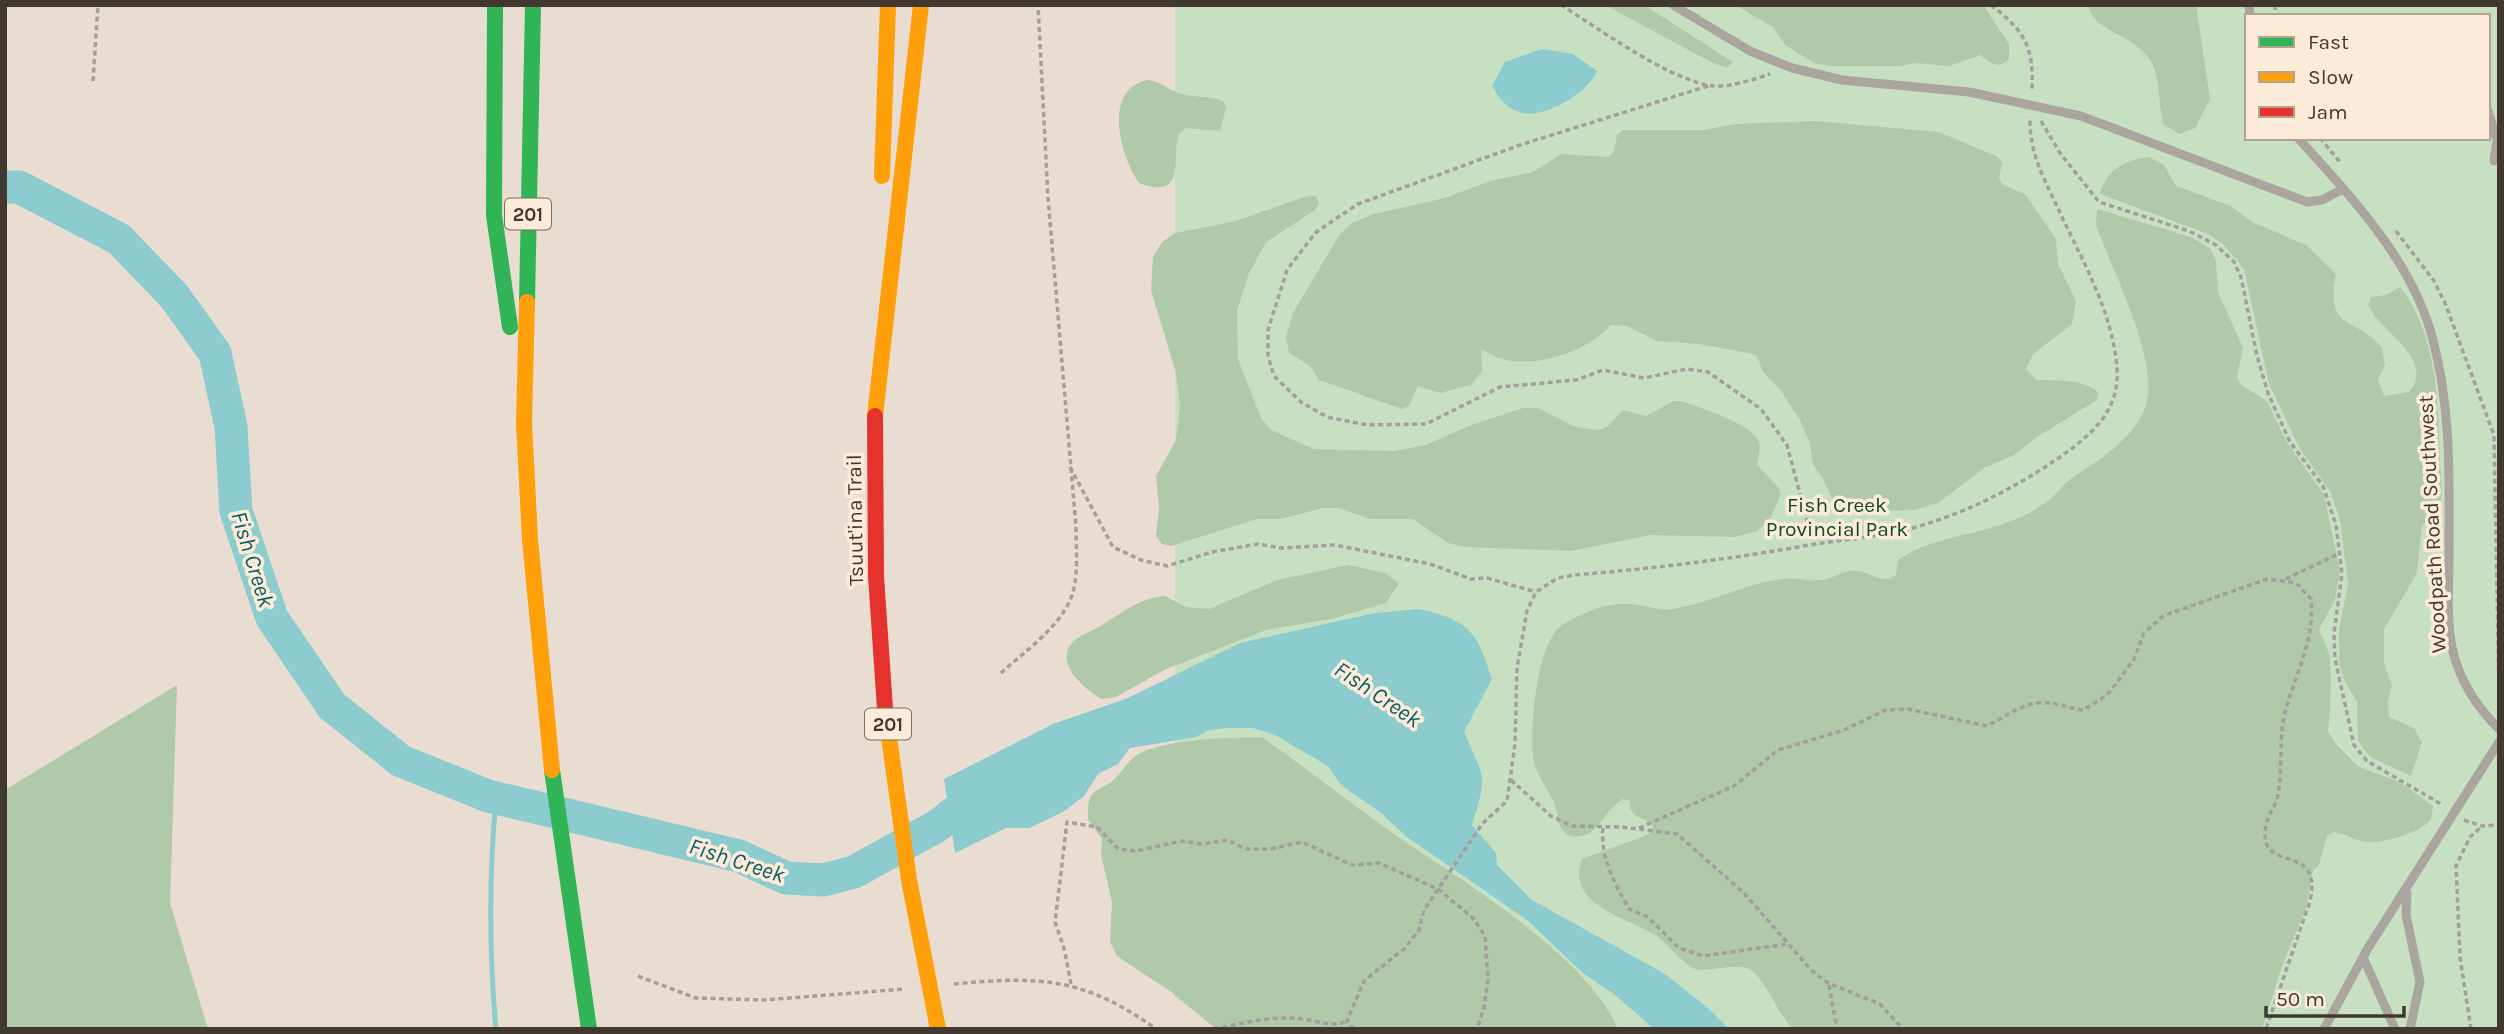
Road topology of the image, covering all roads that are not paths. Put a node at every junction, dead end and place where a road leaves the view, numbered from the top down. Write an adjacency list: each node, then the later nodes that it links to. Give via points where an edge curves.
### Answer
1 (495, 5): 11 (highway, via 494,215)
2 (533, 5): 11 (highway, 201)
3 (888, 5): 10 (highway, Tsuut'ina Trail / 201)
4 (920, 5): 10 (highway)
5 (1673, 5): 9 (lane, via 1750,51 1792,68 1842,80 1959,91 2032,104 2119,129 2306,202)
6 (2490, 117): 8 (lane, via 2497,140)
7 (2300, 140): 9 (lane, Woodpath Road Southwest)
8 (2494, 161)
9 (2343, 189): 12 (lane, Woodpath Road Southwest, via 2403,270 2433,337 2448,415 2449,595 2455,660 2475,699)
10 (875, 416): 17 (highway, Tsuut'ina Trail / 201, bridge, via 874,531 888,729 909,879)
11 (524, 423): 16 (highway, 201, via 537,647)
12 (2499, 729)
13 (2499, 742): 14 (lane)
14 (2408, 888): 15 (lane); 20 (lane, via 2406,915 2420,982)
15 (2364, 957): 18 (lane); 19 (lane)
16 (589, 1029)
17 (938, 1029)
18 (2324, 1029)
19 (2395, 1029)
20 (2410, 1029)

